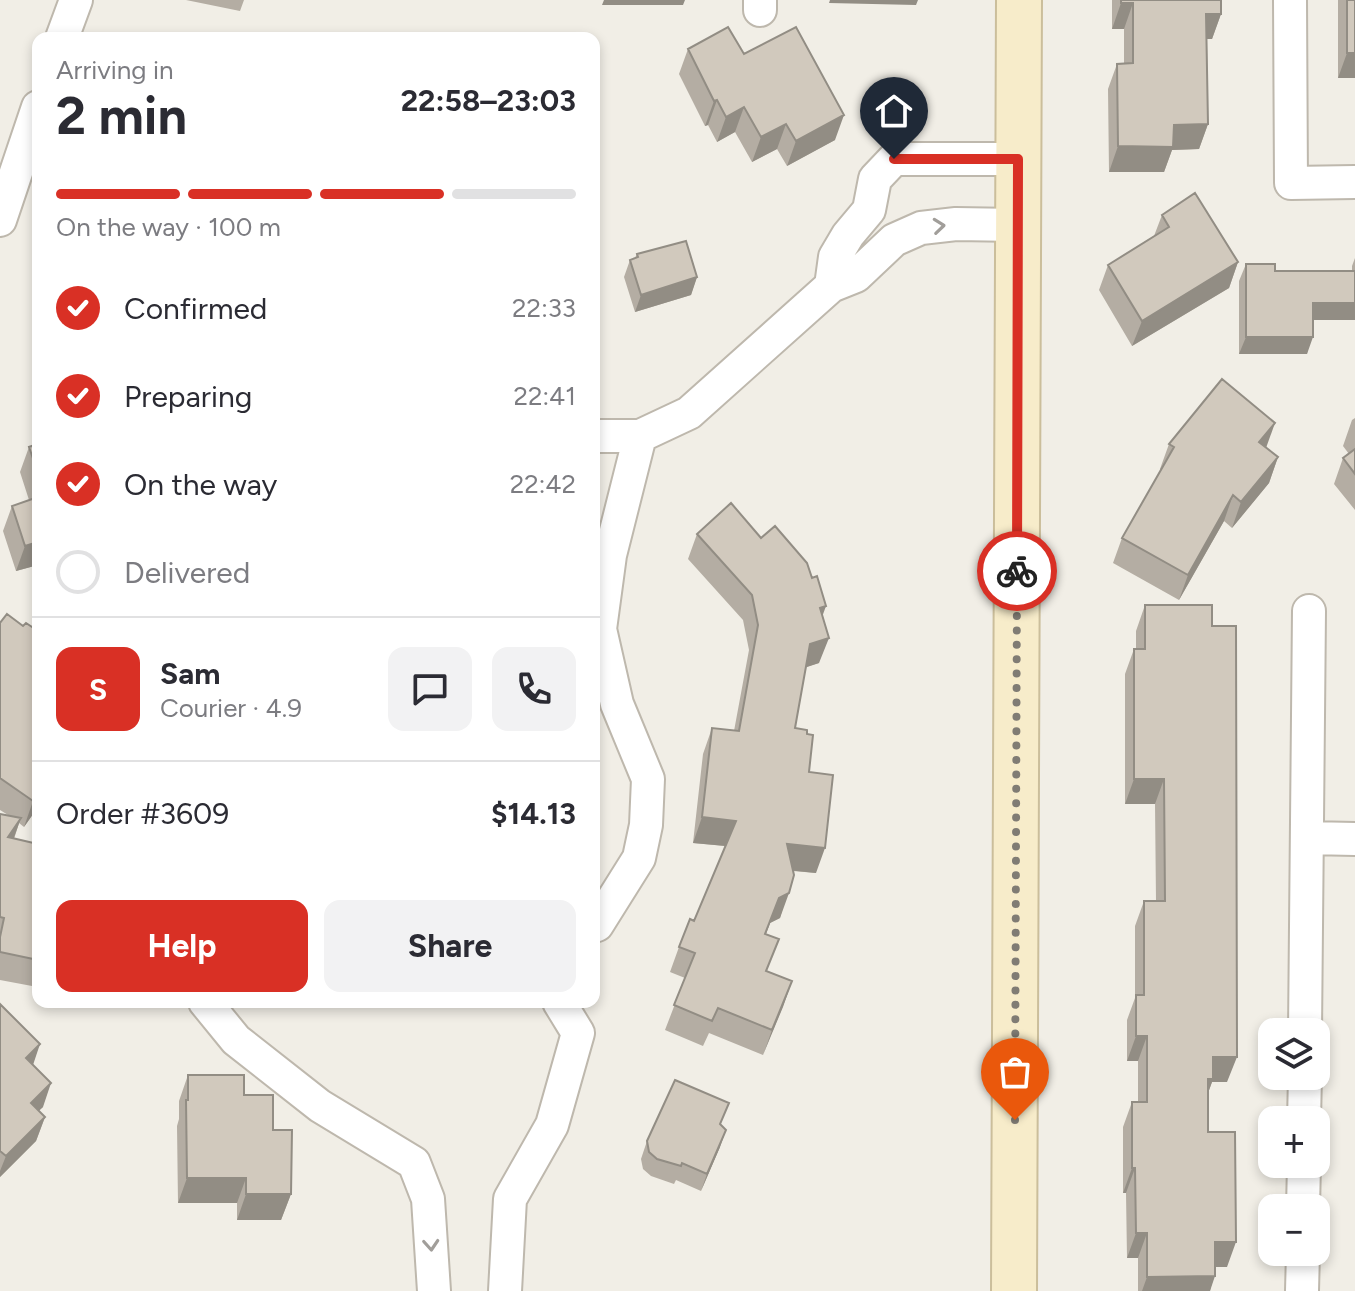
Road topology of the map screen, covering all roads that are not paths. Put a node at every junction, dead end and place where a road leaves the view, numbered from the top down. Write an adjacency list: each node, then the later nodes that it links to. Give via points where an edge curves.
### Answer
1 (76, 0): 4 (street)
2 (1019, 0): 6 (main road)
3 (1290, 0): 7 (street, via 1291,183)
4 (64, 32)
5 (32, 125): 8 (street)
6 (1018, 159): 9 (main road); 10 (street, via 894,159 875,179 869,210 835,257)
7 (1355, 182)
8 (0, 220)
9 (1018, 225): 10 (street, one-way to 9, via 856,276 894,240 921,228); 25 (main road)
10 (831, 286): 12 (street, via 689,413)
11 (600, 436): 12 (street)
12 (640, 436): 15 (street, via 610,555)
13 (1309, 611): 16 (street)
14 (600, 629): 18 (street, via 617,704 648,779 639,858)
15 (600, 629)
16 (1308, 838): 17 (street); 21 (street)
17 (1355, 839)
18 (600, 920)
19 (210, 1008): 23 (street, one-way to 23, via 236,1040 320,1106 414,1163 428,1199)
20 (563, 1008): 24 (street, via 578,1033 552,1125 510,1199)
21 (1305, 1018)
22 (1303, 1266): 26 (street)
23 (434, 1291)
24 (505, 1291)
25 (1014, 1291)
26 (1302, 1291)

